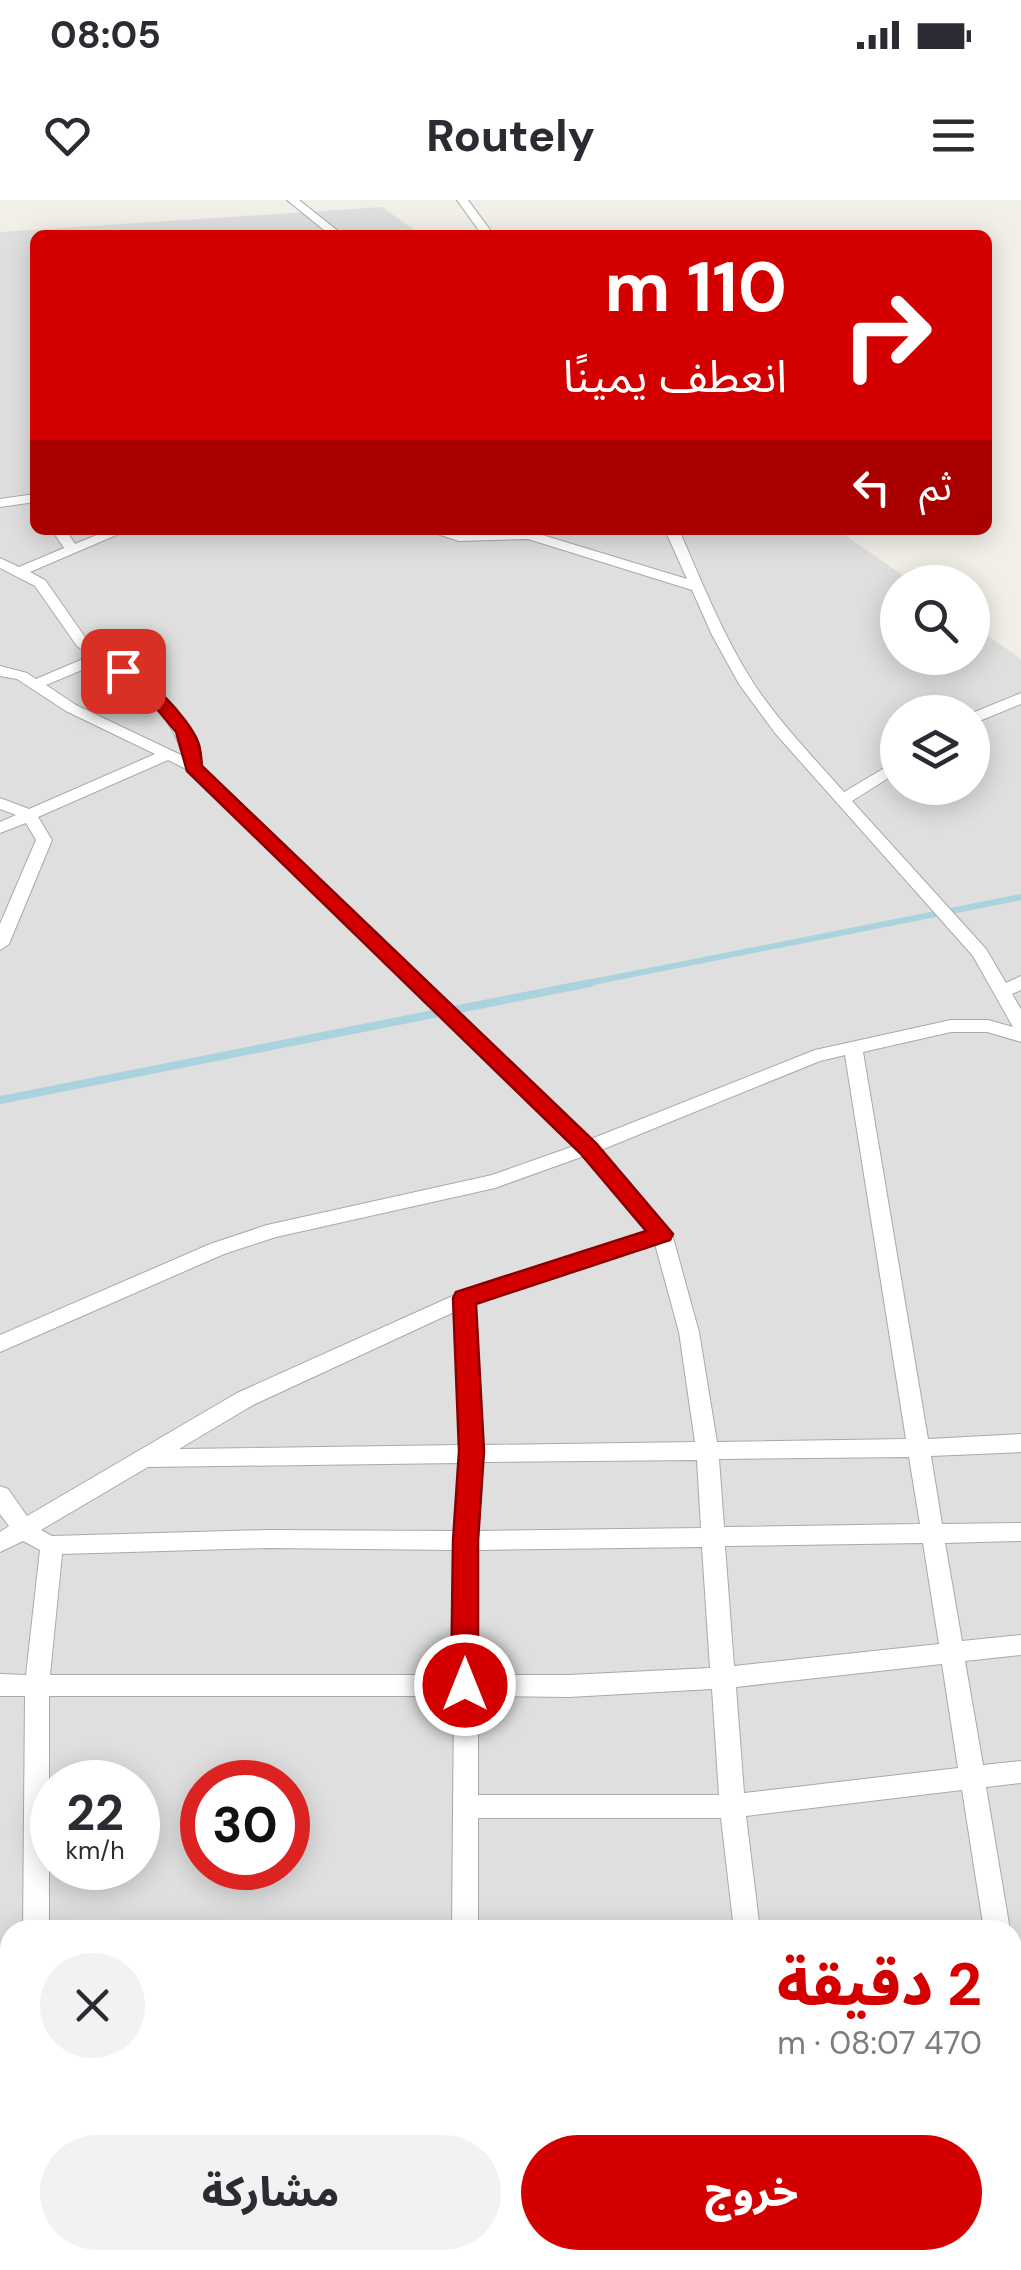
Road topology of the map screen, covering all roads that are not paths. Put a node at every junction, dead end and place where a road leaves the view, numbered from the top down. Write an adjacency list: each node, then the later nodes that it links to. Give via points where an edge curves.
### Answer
1 (292, 200): 3 (street)
2 (462, 200): 4 (street)
3 (331, 230)
4 (484, 230)
5 (30, 499): 6 (street)
6 (0, 503)
7 (62, 535): 11 (street)
8 (109, 535): 11 (street)
9 (526, 535): 14 (street)
10 (674, 535): 14 (street)
11 (72, 550): 13 (street)
12 (0, 562): 13 (street)
13 (21, 571): 15 (street, via 51,595 68,627)
14 (698, 588): 23 (street, via 747,684)
15 (100, 656): 17 (street); 21 (street, via 175,720 190,744)
16 (2, 670): 17 (street)
17 (36, 684): 20 (street)
18 (1021, 698): 19 (street)
19 (990, 711)
20 (167, 755): 21 (street); 25 (street)
21 (194, 768): 33 (street)
22 (880, 776): 23 (street)
23 (842, 800): 29 (street, via 980,953)
24 (0, 804): 25 (street)
25 (30, 815): 26 (street); 27 (street, via 44,840)
26 (0, 828)
27 (0, 944)
28 (1021, 982): 29 (street)
29 (1003, 992): 30 (street)
30 (1021, 1025)
31 (1021, 1036): 32 (street, via 988,1026 952,1026)
32 (852, 1046): 33 (street); 38 (street)
33 (588, 1148): 34 (street); 36 (street, via 452,1192 260,1235)
34 (662, 1234): 35 (street); 39 (street, via 689,1332)
35 (464, 1298): 40 (street); 41 (street, via 245,1398)
36 (0, 1344)
37 (1021, 1443): 38 (street)
38 (918, 1448): 39 (street); 44 (street)
39 (706, 1450): 40 (street); 46 (street)
40 (471, 1451): 41 (street); 47 (street)
41 (140, 1458): 43 (street)
42 (0, 1495): 43 (street)
43 (24, 1529): 48 (street); 49 (street)
44 (932, 1532): 45 (street); 46 (street); 51 (street)
45 (1021, 1532)
46 (710, 1538): 47 (street); 52 (street)
47 (466, 1541): 49 (street); 55 (street)
48 (0, 1543)
49 (52, 1545): 53 (street)
50 (1021, 1646): 51 (street)
51 (952, 1653): 52 (street); 57 (street)
52 (722, 1678): 55 (street); 59 (street)
53 (37, 1684): 54 (street); 55 (street); 60 (street)
54 (0, 1685)
55 (465, 1685): 58 (street)
56 (1021, 1772): 57 (street)
57 (971, 1780): 59 (street); 63 (street)
58 (465, 1806): 59 (street); 61 (street)
59 (732, 1806): 62 (street)
60 (36, 1920)
61 (466, 1920)
62 (745, 1920)
63 (994, 1920)

